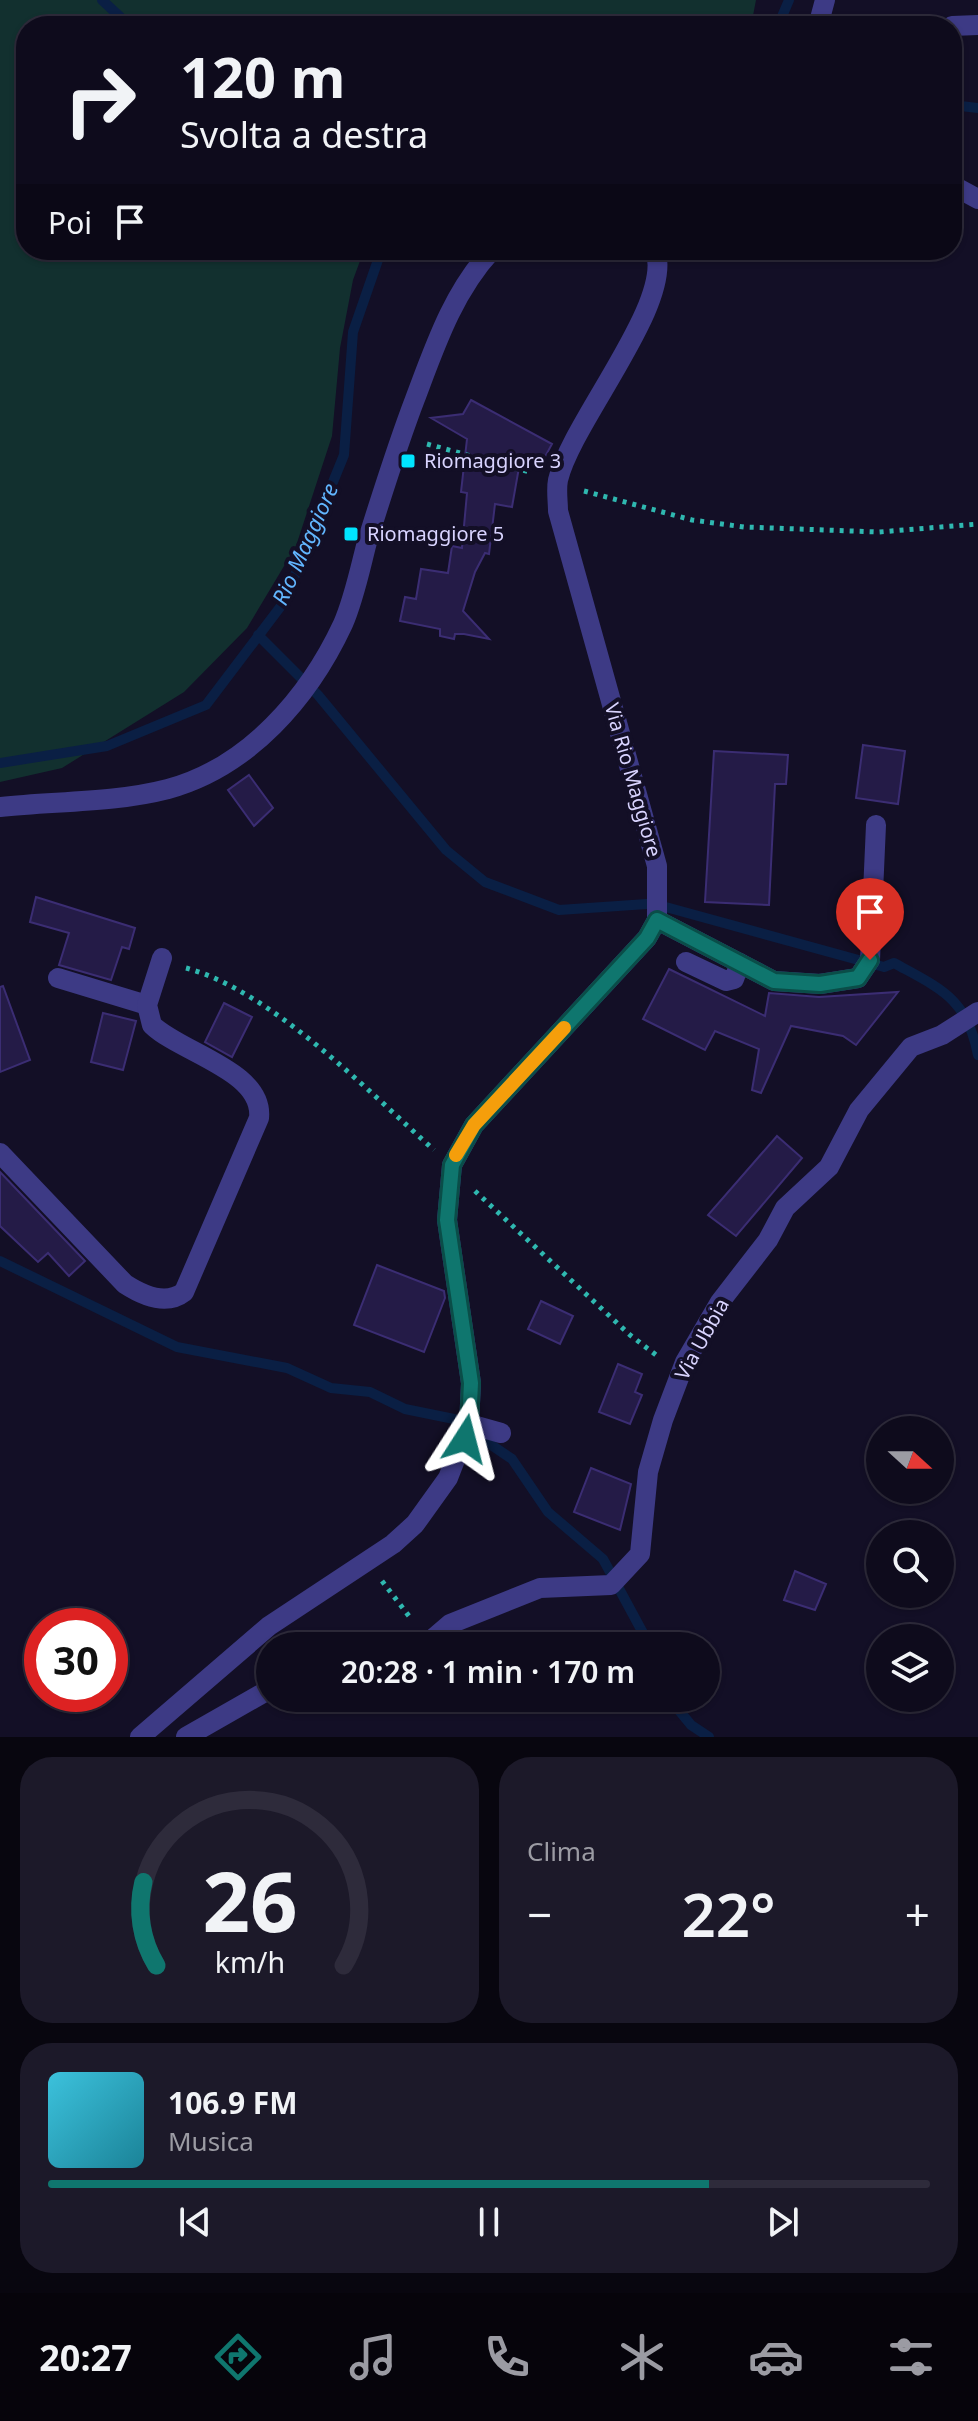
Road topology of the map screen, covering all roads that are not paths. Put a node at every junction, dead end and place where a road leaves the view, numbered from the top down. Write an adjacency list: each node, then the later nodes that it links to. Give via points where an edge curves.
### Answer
1 (483, 260): 3 (street, via 444,323 401,437 344,623 300,697 270,732 171,788)
2 (655, 260): 5 (street, Via Rio Maggiore, via 646,314 580,427 557,483 558,511 657,866)
3 (0, 807)
4 (876, 825): 8 (street, via 870,960 858,978 820,984 774,981)
5 (657, 920): 8 (street); 13 (street, via 647,938 474,1125 452,1165 447,1220 471,1383)
6 (161, 962): 10 (street)
7 (686, 962): 8 (street, via 726,981 734,979)
8 (740, 963)
9 (58, 978): 10 (street)
10 (147, 1005): 12 (street, via 157,1030 232,1074 255,1094 260,1108 184,1292 165,1299 125,1284)
11 (978, 1012): 15 (street, Via Ubbia, via 911,1047 859,1110 829,1167 785,1208 768,1240 720,1302 682,1371 648,1472 640,1554 611,1585 540,1588)
12 (0, 1153)
13 (469, 1424): 14 (street); 17 (street, via 458,1459 415,1524 269,1626)
14 (501, 1433)
15 (438, 1632)
16 (256, 1697): 18 (street)
17 (140, 1737)
18 (186, 1737)

